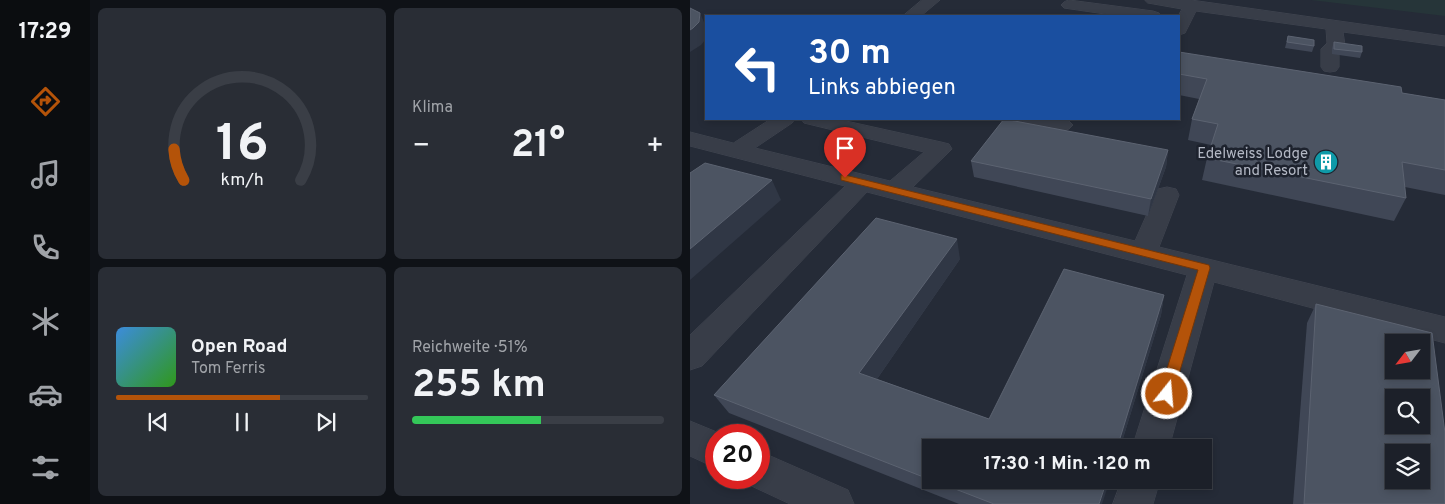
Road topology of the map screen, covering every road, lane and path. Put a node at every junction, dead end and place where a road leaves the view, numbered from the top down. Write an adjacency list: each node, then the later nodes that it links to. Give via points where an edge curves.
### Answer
1 (932, 0): 5 (lane)
2 (1153, 0): 3 (lane)
3 (1191, 5): 7 (lane); 9 (lane)
4 (1067, 7): 6 (lane)
5 (912, 15)
6 (1143, 15)
7 (1180, 23)
8 (1334, 25): 9 (lane); 9 (lane, via 1336,45 1330,49 1323,66); 10 (lane)
9 (1313, 35)
10 (1445, 41)
11 (757, 120): 17 (lane)
12 (783, 120): 17 (lane)
13 (815, 120): 19 (lane, via 941,149)
14 (1030, 120): 15 (lane)
15 (1062, 125)
16 (690, 139): 17 (lane)
17 (727, 148): 18 (lane)
18 (863, 182): 19 (lane); 24 (lane)
19 (895, 190): 21 (lane)
20 (1167, 195): 21 (lane)
21 (1144, 252): 22 (lane)
22 (1204, 268): 23 (lane); 26 (lane)
23 (1445, 330)
24 (690, 356)
25 (690, 438): 27 (lane)
26 (1153, 439)
27 (705, 445)
28 (770, 475): 30 (lane)
29 (1138, 489): 31 (lane)
30 (834, 504)
31 (1133, 504)

